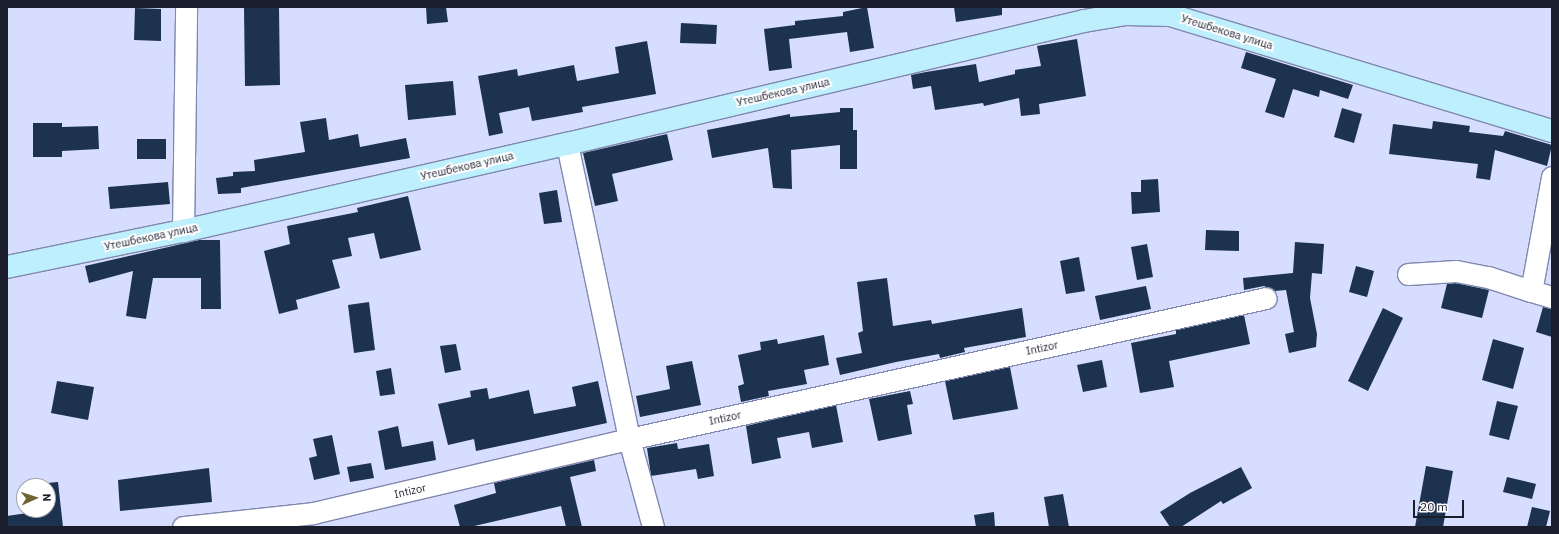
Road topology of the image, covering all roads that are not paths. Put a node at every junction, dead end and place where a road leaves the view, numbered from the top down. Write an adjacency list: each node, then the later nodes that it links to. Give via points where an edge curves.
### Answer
1 (186, 7): 6 (street)
2 (1170, 11): 3 (main road, Утешбекова улица); 4 (main road, Утешбекова улица, via 1084,20)
3 (1552, 131)
4 (567, 144): 6 (main road, Утешбекова улица); 12 (street)
5 (1552, 177): 9 (street)
6 (183, 231): 7 (main road, Утешбекова улица)
7 (7, 267)
8 (1408, 274): 9 (street, via 1456,271 1488,277)
9 (1531, 291): 10 (street)
10 (1552, 297)
11 (1266, 298): 12 (street, Intizor)
12 (630, 439): 13 (street, Intizor); 15 (street)
13 (313, 520): 14 (street, Intizor)
14 (183, 527)
15 (653, 527)

